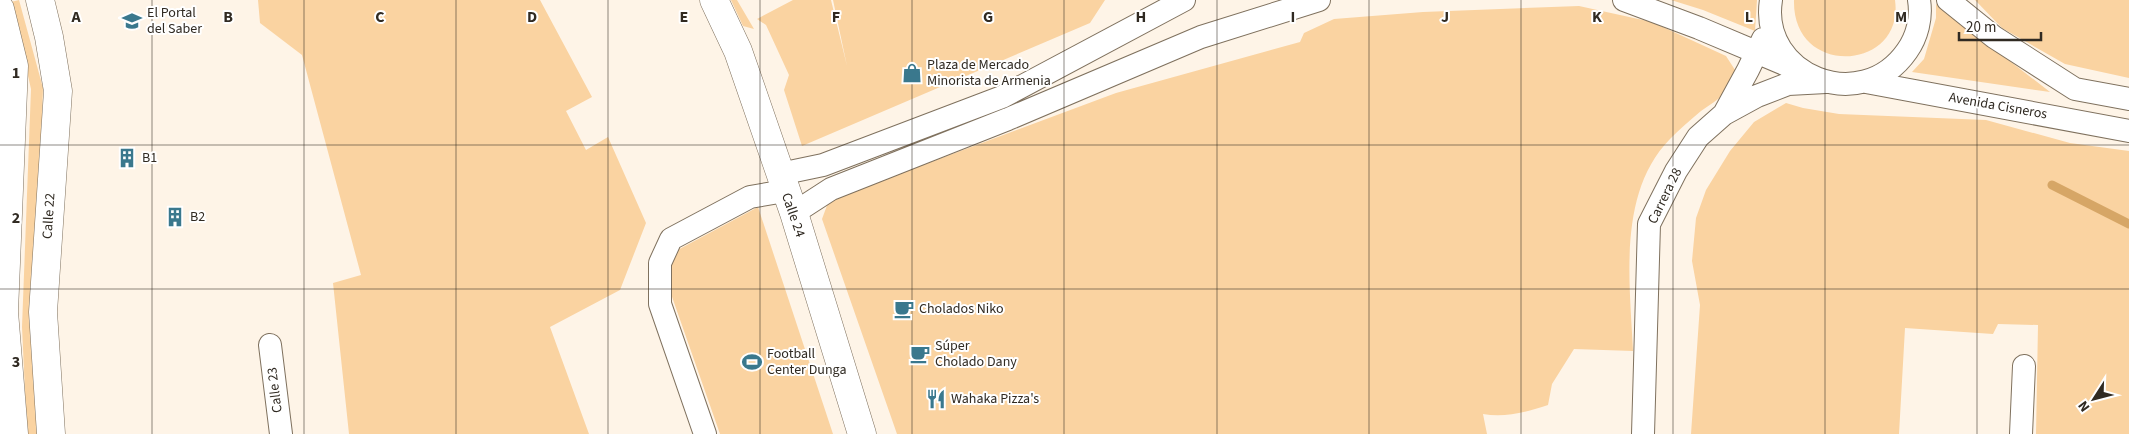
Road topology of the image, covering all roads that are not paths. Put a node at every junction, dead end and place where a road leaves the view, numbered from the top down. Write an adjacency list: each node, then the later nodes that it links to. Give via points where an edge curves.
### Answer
1 (40, 0): 22 (main road, Calle 22, via 58,91 43,312)
2 (714, 0): 17 (main road, Calle 24, via 738,51)
3 (1184, 0): 17 (street, via 1002,97 823,165)
4 (1319, 0): 17 (street, via 1200,37 832,189)
5 (1624, 0): 10 (street, via 1735,43)
6 (1919, 0): 13 (street, via 1919,26 1911,44 1900,61 1884,74)
7 (1948, 0): 14 (street, via 1994,37 2074,89)
8 (0, 9): 18 (main road, via 14,66)
9 (1771, 10): 10 (street); 11 (street, via 1782,49)
10 (1753, 61): 11 (street); 15 (street)
11 (1804, 72): 12 (street)
12 (1826, 82): 13 (street, Carrera 28); 15 (street, Carrera 28, via 1788,84)
13 (1866, 82): 16 (street, Avenida Cisneros)
14 (2129, 99)
15 (1724, 114): 26 (street, Carrera 28, via 1698,137 1649,224)
16 (2129, 131)
17 (786, 193): 24 (street, via 750,197 671,239 660,263 660,304); 25 (main road, Calle 24)
18 (2, 312): 21 (main road)
19 (270, 345): 23 (street, Calle 23)
20 (2024, 366): 27 (street)
21 (14, 434)
22 (51, 434)
23 (280, 434)
24 (705, 434)
25 (862, 434)
26 (1643, 434)
27 (2021, 434)

